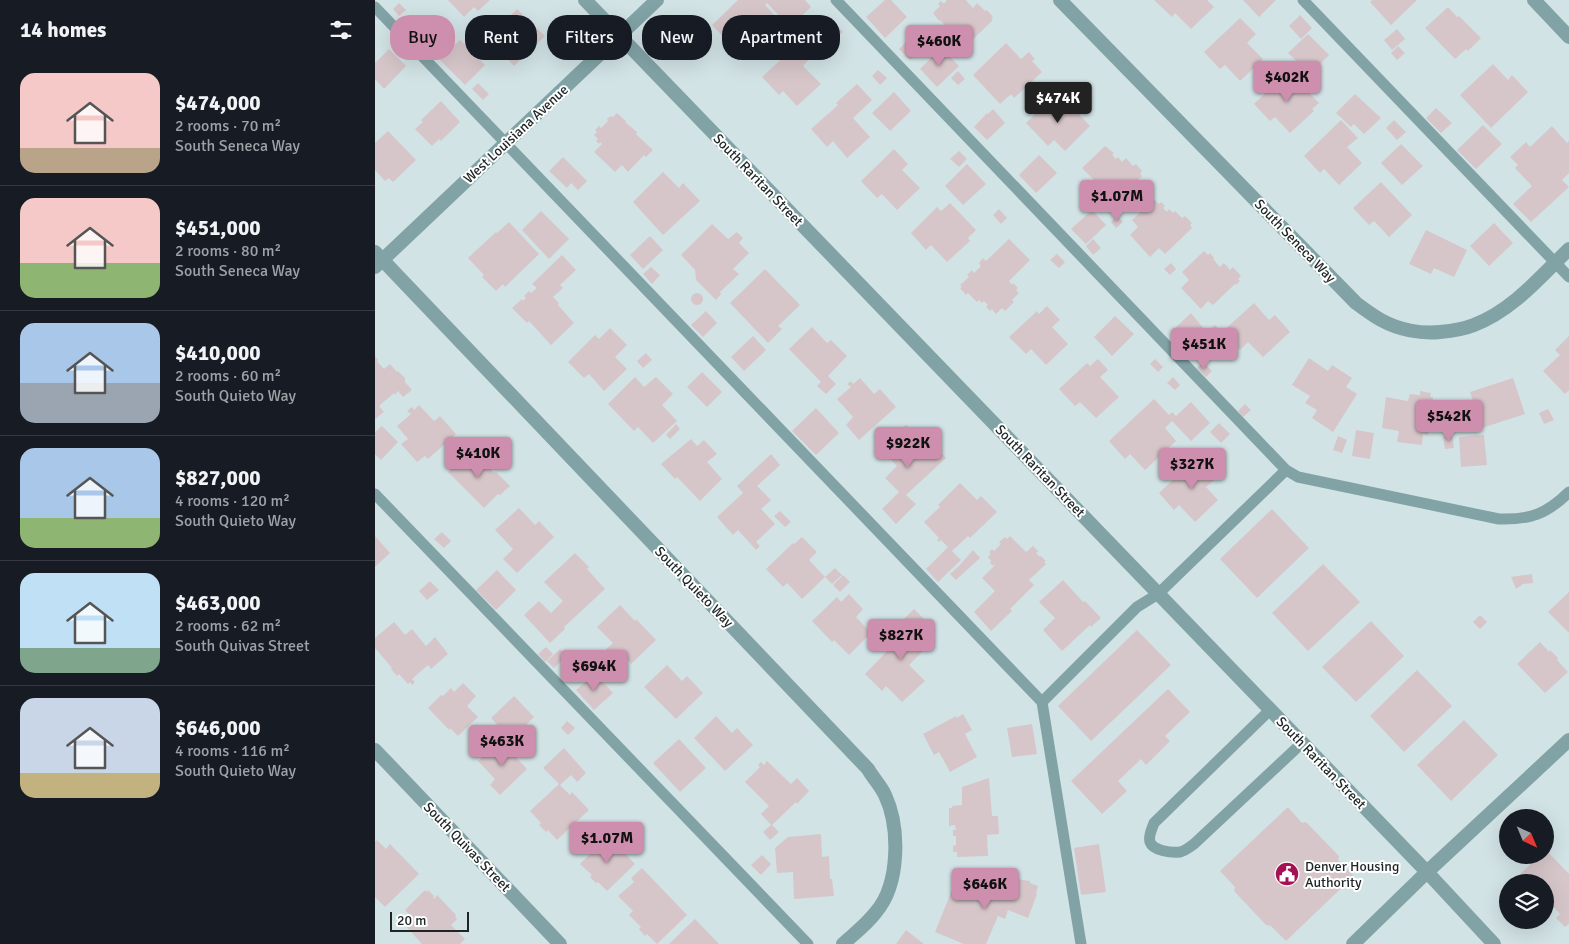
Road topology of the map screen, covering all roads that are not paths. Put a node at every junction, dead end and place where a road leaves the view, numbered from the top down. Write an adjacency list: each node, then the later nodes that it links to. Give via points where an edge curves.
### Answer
1 (585, 0): 8 (street, South Raritan Street)
2 (657, 0): 9 (street, West Louisiana Avenue)
3 (836, 0): 18 (lane)
4 (1060, 0): 16 (street, South Seneca Way, via 1356,303 1382,321 1427,333 1472,326 1516,300)
5 (1303, 0): 16 (lane)
6 (1534, 0): 10 (street)
7 (375, 7): 13 (lane)
8 (599, 15)
9 (632, 24)
10 (1569, 37)
11 (632, 49): 21 (street, South Raritan Street)
12 (594, 60): 13 (street, West Louisiana Avenue)
13 (505, 144): 15 (street, West Louisiana Avenue); 22 (lane)
14 (1569, 249): 16 (street, South Seneca Way)
15 (377, 260): 30 (street, South Quieto Way, via 868,769 885,794 893,818 895,864 889,891 877,912)
16 (1555, 263): 17 (lane)
17 (1569, 277)
18 (1285, 470): 19 (lane, via 1298,477 1499,519 1534,516); 21 (lane)
19 (1569, 492)
20 (375, 494): 29 (lane)
21 (1158, 594): 22 (lane, via 1137,607); 23 (street, South Raritan Street)
22 (1042, 702): 31 (lane)
23 (1270, 710): 25 (street, South Raritan Street); 25 (lane, via 1154,823 1150,834 1151,846 1177,852 1194,844)
24 (1569, 740): 27 (street)
25 (1302, 743): 27 (street, South Raritan Street)
26 (375, 750): 28 (street, South Quivas Street)
27 (1427, 872): 32 (street); 33 (street, South Raritan Street)
28 (559, 944)
29 (808, 944)
30 (843, 944)
31 (1081, 944)
32 (1353, 944)
33 (1494, 944)

